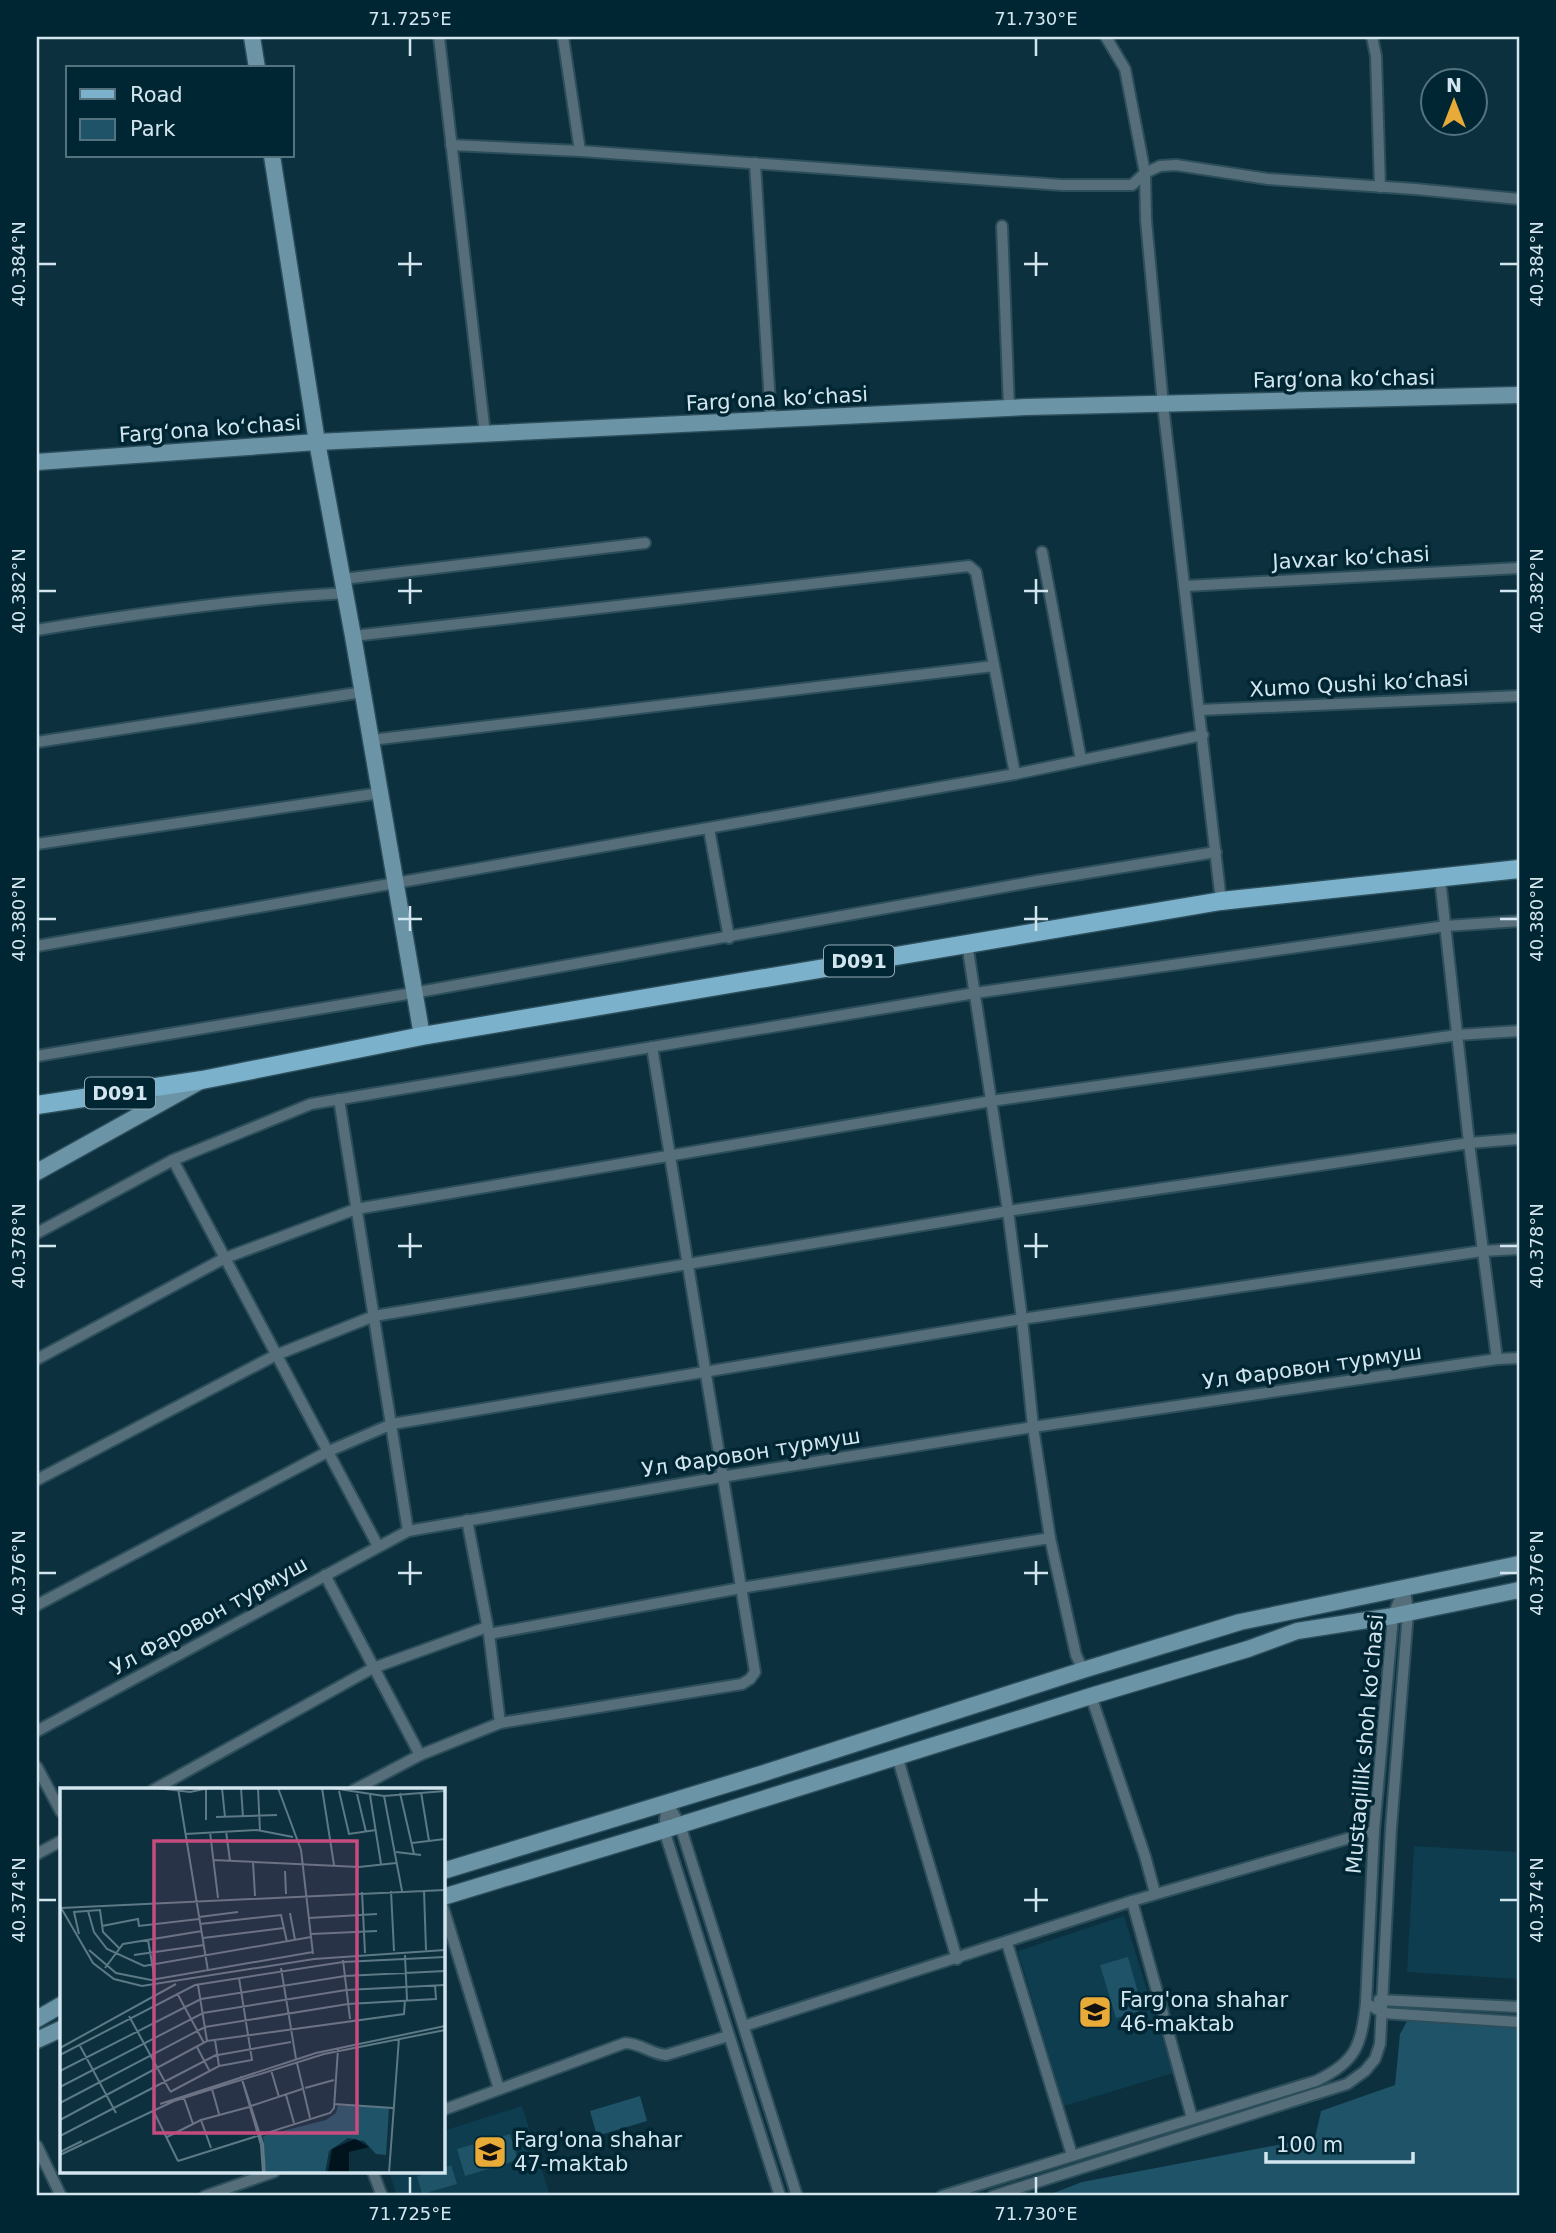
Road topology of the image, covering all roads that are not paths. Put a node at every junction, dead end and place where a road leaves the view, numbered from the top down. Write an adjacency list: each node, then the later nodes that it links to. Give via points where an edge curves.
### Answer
1 (252, 37): 6 (street)
2 (439, 37): 7 (street)
3 (563, 37): 8 (street)
4 (1106, 37): 11 (street, via 1125,69)
5 (1372, 37): 12 (street)
6 (257, 66)
7 (451, 145): 8 (street); 19 (street)
8 (580, 151): 10 (street)
9 (272, 158): 20 (street)
10 (755, 163): 11 (street, via 1062,185 1132,185); 18 (street)
11 (1145, 173): 12 (street, via 1175,165 1268,179); 16 (street)
12 (1380, 187): 13 (street)
13 (1519, 199)
14 (1002, 226): 17 (street)
15 (1519, 395): 16 (street, Fargʻona koʻchasi)
16 (1163, 405): 17 (street, Fargʻona koʻchasi); 26 (street)
17 (1009, 408): 18 (street, Fargʻona koʻchasi)
18 (771, 420): 19 (street, Fargʻona koʻchasi)
19 (485, 435): 20 (street, Fargʻona koʻchasi)
20 (317, 442): 21 (street, Fargʻona koʻchasi); 25 (street)
21 (37, 462)
22 (645, 543): 25 (street)
23 (1042, 552): 36 (street)
24 (1519, 568): 26 (street, Javxar koʻchasi)
25 (344, 586): 27 (street); 28 (street)
26 (1186, 586): 32 (street)
27 (37, 630)
28 (353, 636): 29 (street, via 969,566 976,572); 30 (street)
29 (994, 666): 34 (street); 37 (street)
30 (363, 692): 34 (street); 35 (street)
31 (1519, 696): 32 (street, Xumo Qushi koʻchasi)
32 (1200, 710): 33 (street)
33 (1203, 735): 36 (street); 41 (street)
34 (371, 740): 38 (street)
35 (37, 742)
36 (1081, 760): 37 (street)
37 (1015, 774): 39 (street)
38 (380, 793): 40 (street); 44 (street)
39 (709, 829): 44 (street); 48 (street)
40 (37, 844)
41 (1216, 852): 45 (street); 48 (street)
42 (1519, 869): 43 (main road, D091)
43 (1440, 878): 45 (main road, D091); 47 (street)
44 (394, 884): 50 (street); 51 (street)
45 (1222, 901): 49 (main road, D091)
46 (1519, 921): 47 (street)
47 (1446, 926): 52 (street); 54 (street)
48 (729, 938): 51 (street)
49 (967, 943): 52 (street); 55 (main road, D091)
50 (37, 946)
51 (413, 993): 55 (street); 57 (street)
52 (975, 993): 56 (street); 60 (street)
53 (1519, 1031): 54 (street)
54 (1457, 1035): 60 (street); 63 (street)
55 (422, 1036): 58 (main road, D091)
56 (652, 1047): 59 (street); 64 (street)
57 (37, 1056)
58 (202, 1080): 61 (main road, D091); 66 (street)
59 (339, 1100): 65 (street, via 311,1104); 67 (street)
60 (991, 1101): 64 (street); 68 (street)
61 (37, 1105)
62 (1519, 1139): 63 (street)
63 (1469, 1143): 68 (street); 71 (street)
64 (670, 1156): 67 (street); 73 (street)
65 (173, 1160): 69 (street); 72 (street)
66 (37, 1172)
67 (356, 1209): 72 (street); 74 (street)
68 (1007, 1211): 73 (street); 75 (street)
69 (37, 1233)
70 (1519, 1248): 71 (street)
71 (1482, 1251): 75 (street); 79 (street)
72 (225, 1258): 76 (street); 78 (street)
73 (687, 1264): 74 (street); 80 (street)
74 (374, 1316): 76 (street); 81 (street)
75 (1022, 1318): 80 (street); 82 (street)
76 (276, 1354): 83 (street); 85 (street)
77 (1519, 1358): 79 (street, Ул Фаровон турмуш)
78 (37, 1359)
79 (1497, 1359): 82 (street, Ул Фаровон турмуш)
80 (705, 1371): 81 (street); 84 (street)
81 (392, 1424): 83 (street); 87 (street)
82 (1033, 1427): 84 (street, Ул Фаровон турмуш); 88 (street)
83 (329, 1451): 89 (street); 96 (street)
84 (721, 1477): 86 (street, Ул Фаровон турмуш); 93 (street)
85 (37, 1480)
86 (467, 1520): 87 (street, Ул Фаровон турмуш); 99 (street)
87 (408, 1531): 89 (street, Ул Фаровон турмуш)
88 (1050, 1538): 93 (street); 101 (street)
89 (378, 1546): 91 (street, Ул Фаровон турмуш)
90 (1519, 1564): 92 (street)
91 (325, 1575): 100 (street); 104 (street, Ул Фаровон турмуш)
92 (1404, 1587): 95 (street); 97 (street, Mustaqillik shoh ko'chasi)
93 (741, 1588): 99 (street); 103 (street, via 755,1672 742,1684)
94 (1519, 1590): 97 (street)
95 (1357, 1597): 98 (street, via 1362,1609); 101 (street, via 1240,1622)
96 (37, 1605)
97 (1401, 1614): 98 (street); 115 (street, Mustaqillik shoh ko'chasi); 128 (street, Mustaqillik shoh ko'chasi)
98 (1351, 1622): 102 (street, via 1297,1631)
99 (488, 1630): 100 (street); 103 (street)
100 (373, 1668): 105 (street); 108 (street)
101 (1083, 1670): 110 (street)
102 (1091, 1696): 106 (street); 122 (street)
103 (500, 1723): 105 (street)
104 (37, 1731)
105 (419, 1755): 109 (street)
106 (897, 1756): 113 (street); 127 (street)
107 (37, 1767): 111 (street)
108 (157, 1788)
109 (358, 1788)
110 (667, 1802): 112 (street); 114 (street)
111 (60, 1810)
112 (638, 1811): 116 (street, via 648,1826); 121 (street)
113 (699, 1819): 114 (street); 118 (street)
114 (672, 1828): 116 (street); 118 (street); 119 (street)
115 (1374, 1831): 122 (street); 129 (street, Mustaqillik shoh ko'chasi)
116 (646, 1835): 119 (street); 123 (street)
117 (60, 1842): 120 (street)
118 (686, 1844): 135 (street)
119 (671, 1849): 137 (street)
120 (37, 1854)
121 (444, 1871)
122 (1155, 1893): 124 (street)
123 (444, 1897)
124 (1132, 1901): 126 (street); 141 (street)
125 (444, 1910): 139 (street)
126 (1007, 1943): 127 (street); 143 (street)
127 (957, 1959): 135 (street)
128 (1384, 1999): 129 (street); 131 (street); 132 (street, Mustaqillik shoh ko'chasi)
129 (1366, 2003): 132 (street); 141 (street, Mustaqillik shoh ko'chasi, via 1356,2047 1339,2070)
130 (60, 2007): 133 (street)
131 (1519, 2007)
132 (1383, 2013): 134 (street); 152 (street, Mustaqillik shoh ko'chasi, via 1375,2059 1347,2084)
133 (37, 2019)
134 (1519, 2022)
135 (744, 2026): 150 (street)
136 (60, 2029): 138 (street)
137 (727, 2036): 139 (street, via 666,2055 625,2043); 149 (street)
138 (37, 2040)
139 (499, 2089): 140 (street)
140 (444, 2110)
141 (1192, 2118): 143 (street, Mustaqillik shoh ko'chasi)
142 (37, 2146): 146 (street)
143 (1072, 2155): 151 (street, Mustaqillik shoh ko'chasi)
144 (268, 2174): 147 (street)
145 (374, 2174): 148 (street)
146 (61, 2196)
147 (205, 2196)
148 (382, 2196)
149 (780, 2196)
150 (797, 2196)
151 (942, 2196)
152 (993, 2196)

